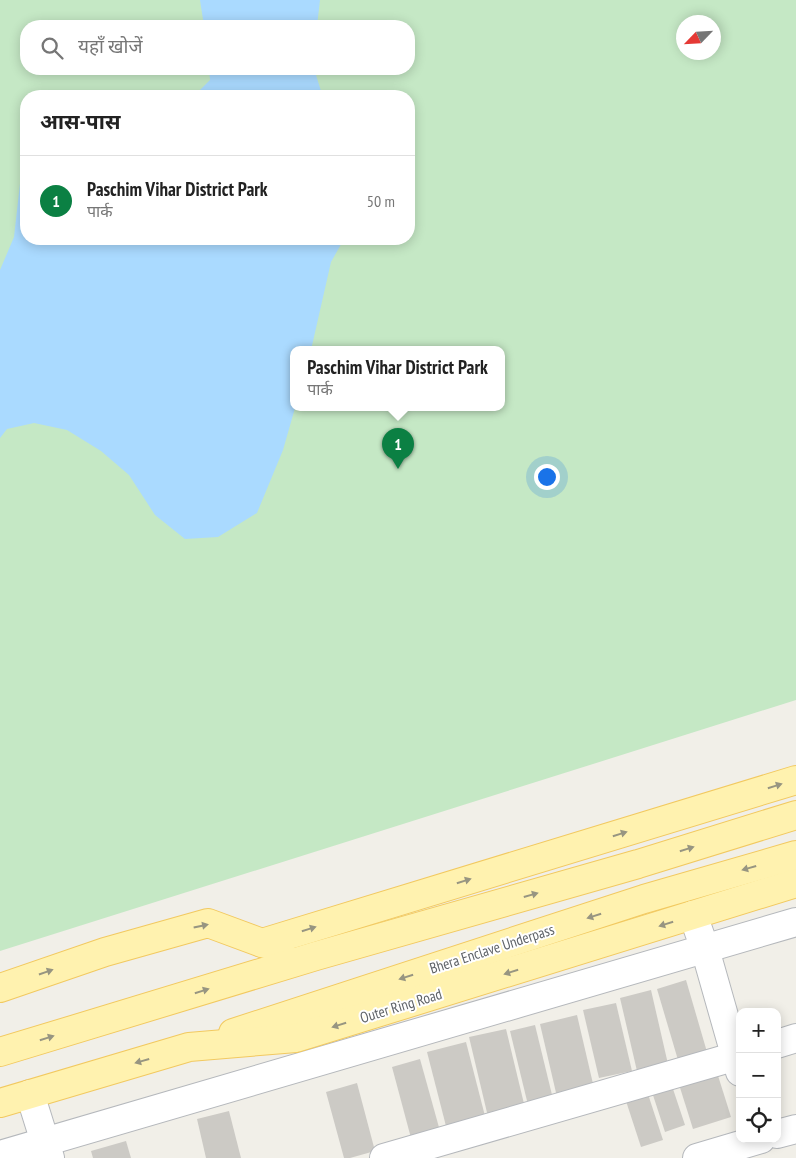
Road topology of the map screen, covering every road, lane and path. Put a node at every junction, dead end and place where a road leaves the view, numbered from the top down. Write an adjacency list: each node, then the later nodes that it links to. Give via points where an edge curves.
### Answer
1 (796, 780): 7 (main road, one-way to 1)
2 (796, 815): 9 (main road, one-way to 2)
3 (796, 854): 13 (main road, Bhera Enclave Underpass, one-way to 13, via 644,899)
4 (796, 883): 5 (main road, Outer Ring Road)
5 (693, 915): 8 (street); 13 (main road, Outer Ring Road, one-way to 13, via 296,1038)
6 (796, 922): 8 (street)
7 (262, 943): 9 (main road); 10 (main road, one-way to 7, via 105,952 208,924)
8 (705, 949): 15 (street); 23 (street)
9 (316, 956): 14 (main road, one-way to 9)
10 (0, 988)
11 (796, 1038): 12 (street)
12 (781, 1043)
13 (189, 1047): 17 (main road, Outer Ring Road, one-way to 17)
14 (0, 1052)
15 (736, 1054)
16 (736, 1062): 25 (street)
17 (30, 1094): 18 (main road, Outer Ring Road); 23 (street)
18 (0, 1103)
19 (796, 1129): 20 (street)
20 (781, 1133)
21 (747, 1143): 26 (street)
22 (761, 1143): 27 (street)
23 (47, 1150): 24 (street)
24 (0, 1154)
25 (384, 1158)
26 (697, 1158)
27 (766, 1158)

